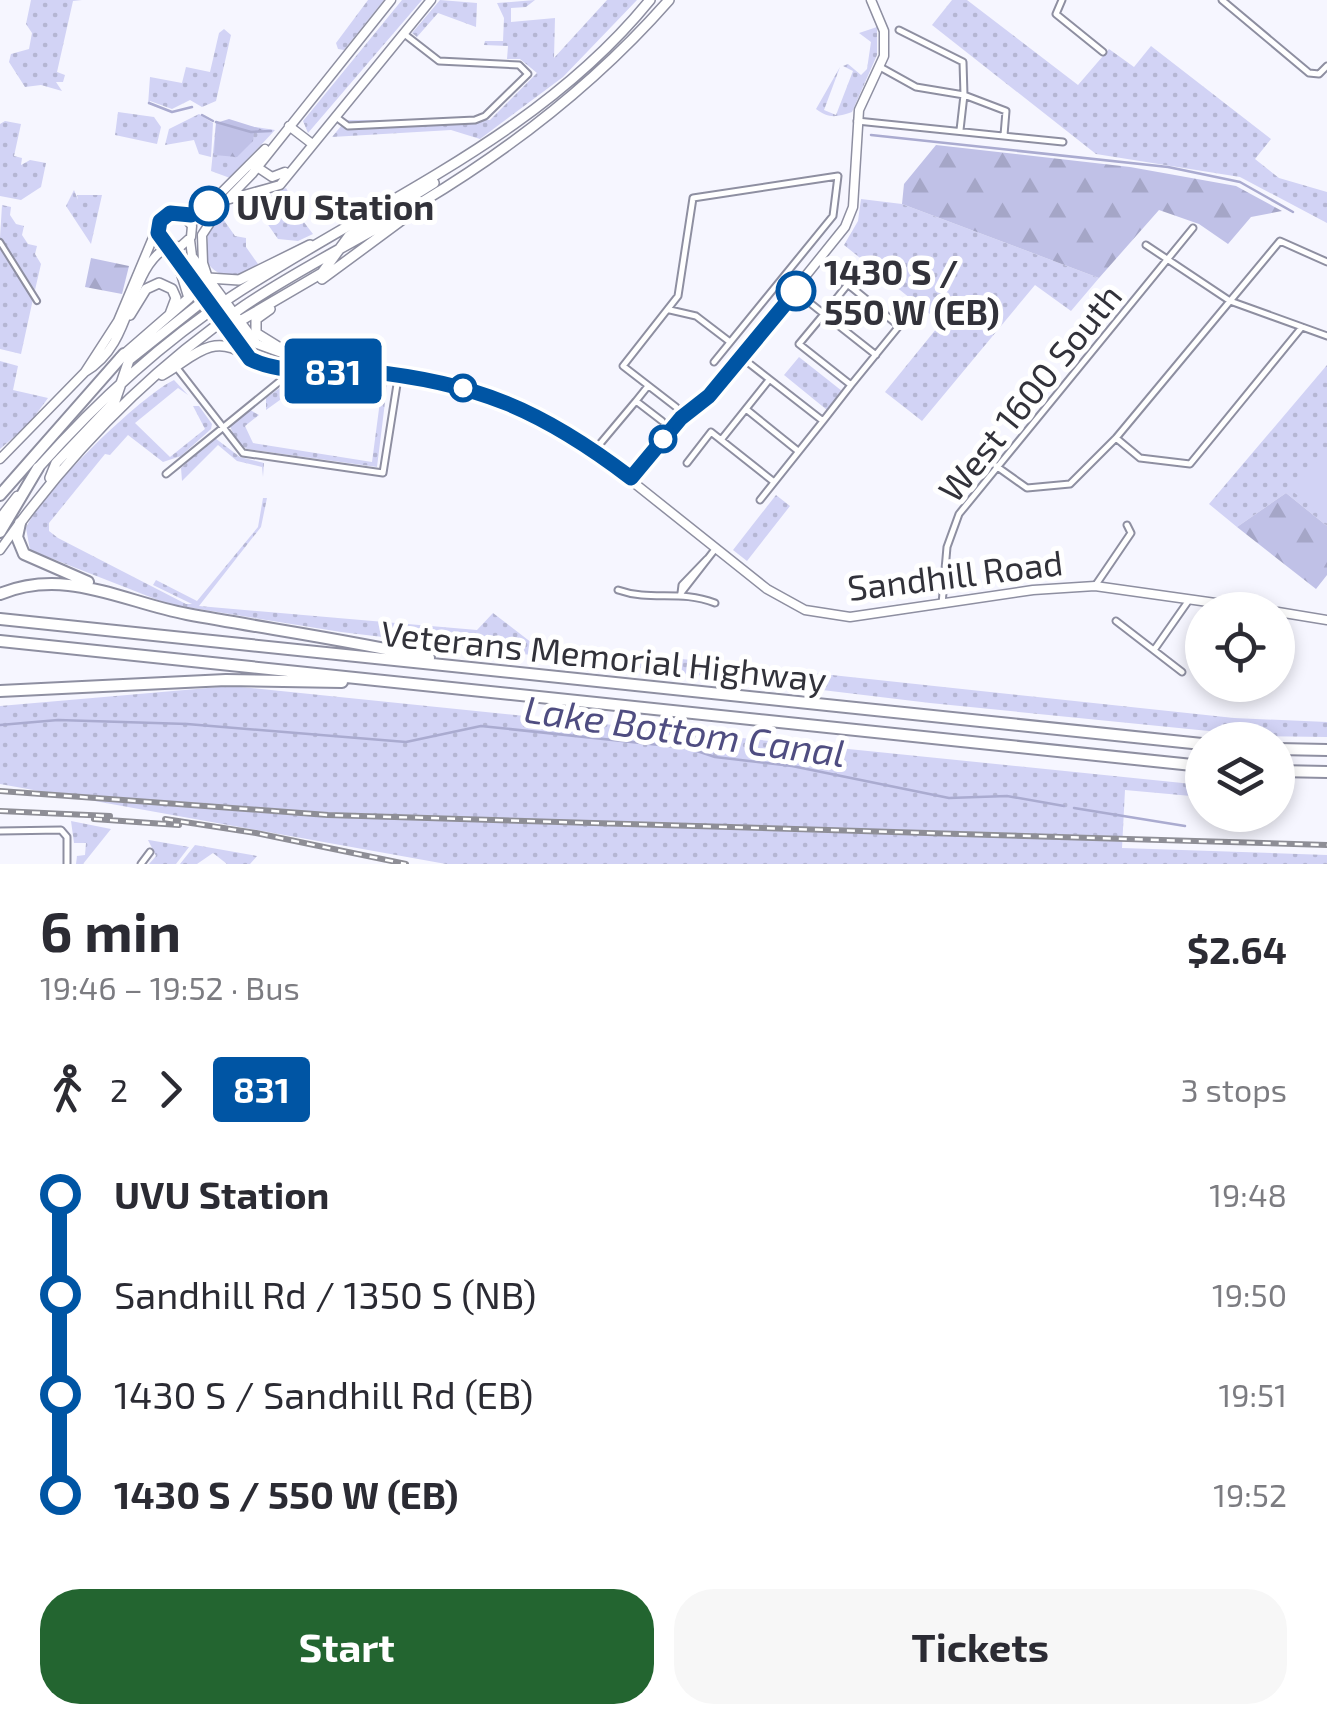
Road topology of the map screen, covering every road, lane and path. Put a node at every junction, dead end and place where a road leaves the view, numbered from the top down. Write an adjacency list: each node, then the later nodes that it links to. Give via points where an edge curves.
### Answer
1 (392, 0): 16 (street)
2 (430, 0): 9 (street)
3 (650, 0): 23 (main road, via 563,88)
4 (668, 0): 24 (main road, via 559,108)
5 (872, 0): 12 (street, via 884,32)
6 (1062, 0): 10 (street, via 1058,16)
7 (1222, 0): 11 (street, via 1309,72 1319,74)
8 (899, 30): 13 (street, via 963,62)
9 (403, 33): 14 (street); 14 (street, via 439,61 519,65 528,74 475,120 348,126)
10 (1103, 52)
11 (1327, 66)
12 (880, 68): 13 (street, via 916,87); 15 (street)
13 (964, 95): 17 (street); 18 (street, via 1006,111)
14 (334, 115): 20 (street)
15 (857, 121): 17 (street); 42 (street, via 850,216)
16 (286, 129): 20 (street); 21 (street); 26 (street, via 204,211)
17 (960, 130): 18 (street)
18 (1004, 135): 19 (street)
19 (1063, 142)
20 (311, 143): 22 (street)
21 (258, 167): 22 (street, via 272,177); 25 (street)
22 (289, 170): 25 (street, via 280,185)
23 (444, 173): 30 (main road); 34 (main road, via 422,194 349,236)
24 (424, 201): 34 (main road); 64 (main road, via 326,277 256,319 258,337)
25 (224, 203): 29 (street); 39 (street, via 202,234)
26 (183, 214): 27 (street, via 170,213); 29 (street)
27 (159, 225): 33 (street); 69 (street, via 118,321)
28 (1192, 228): 35 (street, West 1600 South)
29 (191, 238): 33 (street); 39 (street, Sandhill Road, via 192,256)
30 (323, 240): 39 (main road, via 289,251 244,279); 45 (main road)
31 (0, 242): 43 (street)
32 (1146, 245): 35 (street)
33 (171, 249): 37 (street); 51 (street, via 148,265)
34 (337, 252): 52 (main road)
35 (1169, 258): 46 (street); 89 (street, West 1600 South)
36 (1327, 262): 46 (street, via 1280,242)
37 (179, 266): 44 (street); 53 (main road, via 190,296)
38 (834, 273): 41 (street)
39 (208, 278): 44 (main road, via 213,291); 45 (street, Sandhill Road)
40 (781, 280): 42 (street); 49 (street, via 834,216 838,176 693,198 678,296); 59 (street)
41 (848, 284): 50 (street); 55 (street)
42 (796, 291): 50 (street); 63 (street)
43 (37, 301)
44 (204, 301): 48 (street); 72 (main road, via 134,356)
45 (225, 301): 48 (main road); 52 (street, Sandhill Road)
46 (1230, 301): 56 (street); 83 (street)
47 (913, 309): 55 (street)
48 (212, 310): 54 (street); 72 (main road)
49 (670, 310): 59 (street, via 696,316); 75 (street, via 622,366)
50 (824, 314): 62 (street); 74 (street, via 799,344)
51 (130, 315): 53 (main road, via 146,288 158,283 176,298); 69 (street, via 115,343)
52 (237, 317): 54 (main road); 58 (main road); 64 (street, Sandhill Road, via 262,347)
53 (161, 323): 60 (main road)
54 (221, 323): 58 (street); 73 (main road)
55 (900, 326): 62 (street)
56 (1302, 328): 57 (street); 83 (street, via 1190,464 1140,458)
57 (1327, 336)
58 (235, 342): 61 (street)
59 (730, 342): 65 (street)
60 (124, 354): 79 (main road); 95 (highway)
61 (244, 354): 66 (main road, via 214,344); 67 (street, Sandhill Road)
62 (876, 355): 74 (street)
63 (741, 357): 71 (street); 92 (street)
64 (298, 359): 68 (street, Sandhill Road)
65 (714, 362)
66 (176, 367): 73 (main road); 82 (street)
67 (287, 367): 68 (street, Sandhill Road); 82 (street)
68 (362, 371): 70 (street, Sandhill Road)
69 (84, 372): 87 (street)
70 (398, 378): 82 (street, via 383,473 248,455); 85 (street, Sandhill Road, via 491,394)
71 (770, 379): 78 (street); 80 (street)
72 (122, 381): 79 (main road); 94 (main road, via 114,401 56,463)
73 (146, 383): 94 (main road)
74 (851, 385): 80 (street)
75 (648, 386): 76 (street); 77 (street)
76 (636, 401): 81 (street); 85 (street)
77 (676, 407)
78 (746, 409): 84 (street); 86 (street)
79 (81, 420): 90 (main road)
80 (822, 421): 86 (street)
81 (662, 422)
82 (220, 427): 91 (street)
83 (1116, 438): 89 (street, via 1070,484 1036,490)
84 (721, 440): 88 (street, via 711,432); 93 (street)
85 (594, 451): 92 (street, Sandhill Road)
86 (799, 451): 93 (street)
87 (0, 459)
88 (686, 463)
89 (996, 466): 110 (street, West 1600 South, via 959,514)
90 (38, 468): 95 (highway); 97 (street); 100 (highway)
91 (166, 474)
92 (631, 478): 101 (street, Sandhill Road)
93 (774, 482): 96 (street)
94 (45, 489): 98 (main road)
95 (0, 498)
96 (760, 500)
97 (0, 518)
98 (20, 522): 102 (street); 104 (highway, via 16,537 24,554)
99 (1127, 525): 103 (street, via 1131,533)
100 (0, 532)
101 (718, 546): 106 (street); 110 (street, Sandhill Road, via 790,604 824,615)
102 (0, 550)
103 (1095, 586): 108 (street, Sandhill Road); 110 (street, Sandhill Road)
104 (107, 590): 107 (highway, via 38,584); 118 (highway, via 180,613)
105 (618, 590): 106 (street, via 644,598)
106 (682, 592): 109 (street)
107 (0, 594)
108 (1185, 597)
109 (715, 603)
110 (942, 604)
111 (1185, 611): 117 (street)
112 (1295, 615): 114 (street)
113 (0, 619): 118 (highway, Veterans Memorial Highway)
114 (1327, 620)
115 (1116, 621): 117 (street)
116 (0, 641): 120 (highway, Veterans Memorial Highway)
117 (1154, 650): 119 (street)
118 (474, 668): 122 (highway, Veterans Memorial Highway)
119 (1182, 672)
120 (418, 684): 121 (highway, via 226,680); 125 (highway, Veterans Memorial Highway)
121 (0, 694)
122 (1185, 742)
123 (1295, 749): 124 (highway)
124 (1327, 750)
125 (1185, 764)
126 (1295, 771): 127 (highway)
127 (1327, 772)
128 (0, 831): 130 (street, via 60,830)
129 (150, 852): 131 (street)
130 (67, 864)
131 (140, 864)

